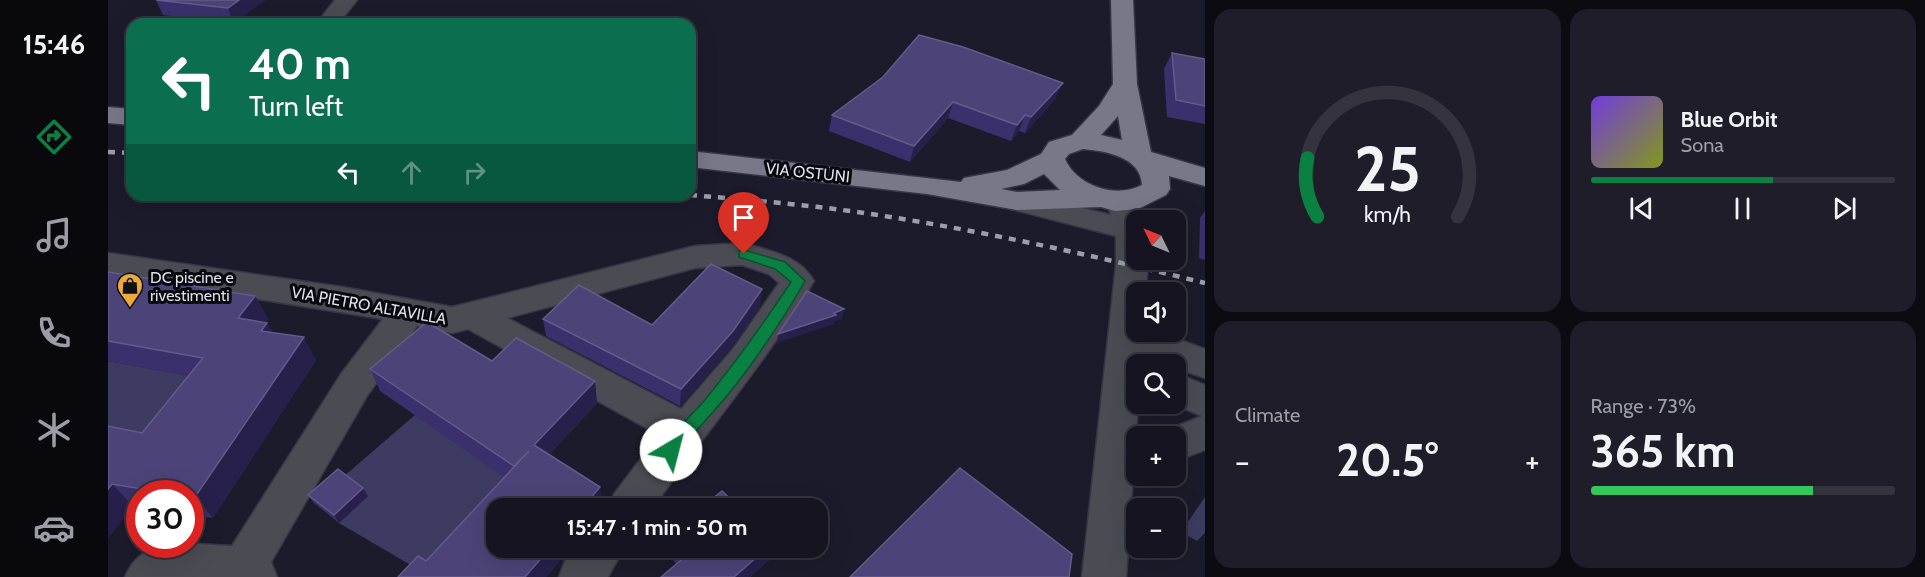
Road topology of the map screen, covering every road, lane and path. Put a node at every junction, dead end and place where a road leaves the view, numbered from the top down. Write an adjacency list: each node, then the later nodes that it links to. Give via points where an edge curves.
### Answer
1 (346, 0): 3 (street)
2 (1122, 0): 4 (main road)
3 (332, 18)
4 (1125, 84): 7 (main road); 8 (main road)
5 (108, 115): 6 (main road)
6 (126, 116)
7 (1082, 141): 8 (main road, via 1117,146); 10 (main road, via 1060,146)
8 (1141, 158): 11 (main road); 14 (main road, via 1157,180)
9 (696, 160): 12 (main road, VIA OSTUNI)
10 (1051, 160): 12 (main road, via 1014,178 984,184); 16 (main road, via 1065,181)
11 (1205, 177)
12 (927, 185): 15 (main road)
13 (1205, 187): 14 (main road)
14 (1156, 189): 16 (main road)
15 (1017, 201): 16 (street); 16 (main road)
16 (1117, 210): 18 (street, via 1132,265)
17 (108, 264): 19 (street, VIA PIETRO ALTAVILLA)
18 (1130, 282)
19 (408, 312): 20 (street, VIA PIETRO ALTAVILLA, via 452,320); 32 (street, via 354,385)
20 (472, 315): 26 (street); 26 (street, VIA PIETRO ALTAVILLA, via 696,257 744,254 780,266 798,281 714,399)
21 (1126, 333): 29 (street)
22 (1149, 342): 23 (street)
23 (1205, 364)
24 (1186, 393): 25 (street)
25 (1205, 402)
26 (685, 430): 30 (street)
27 (1205, 432): 28 (street)
28 (1186, 440)
29 (1125, 484): 35 (street)
30 (636, 498)
31 (595, 558): 34 (street)
32 (249, 572): 33 (street, via 161,565)
33 (147, 577)
34 (581, 577)
35 (1104, 577)

